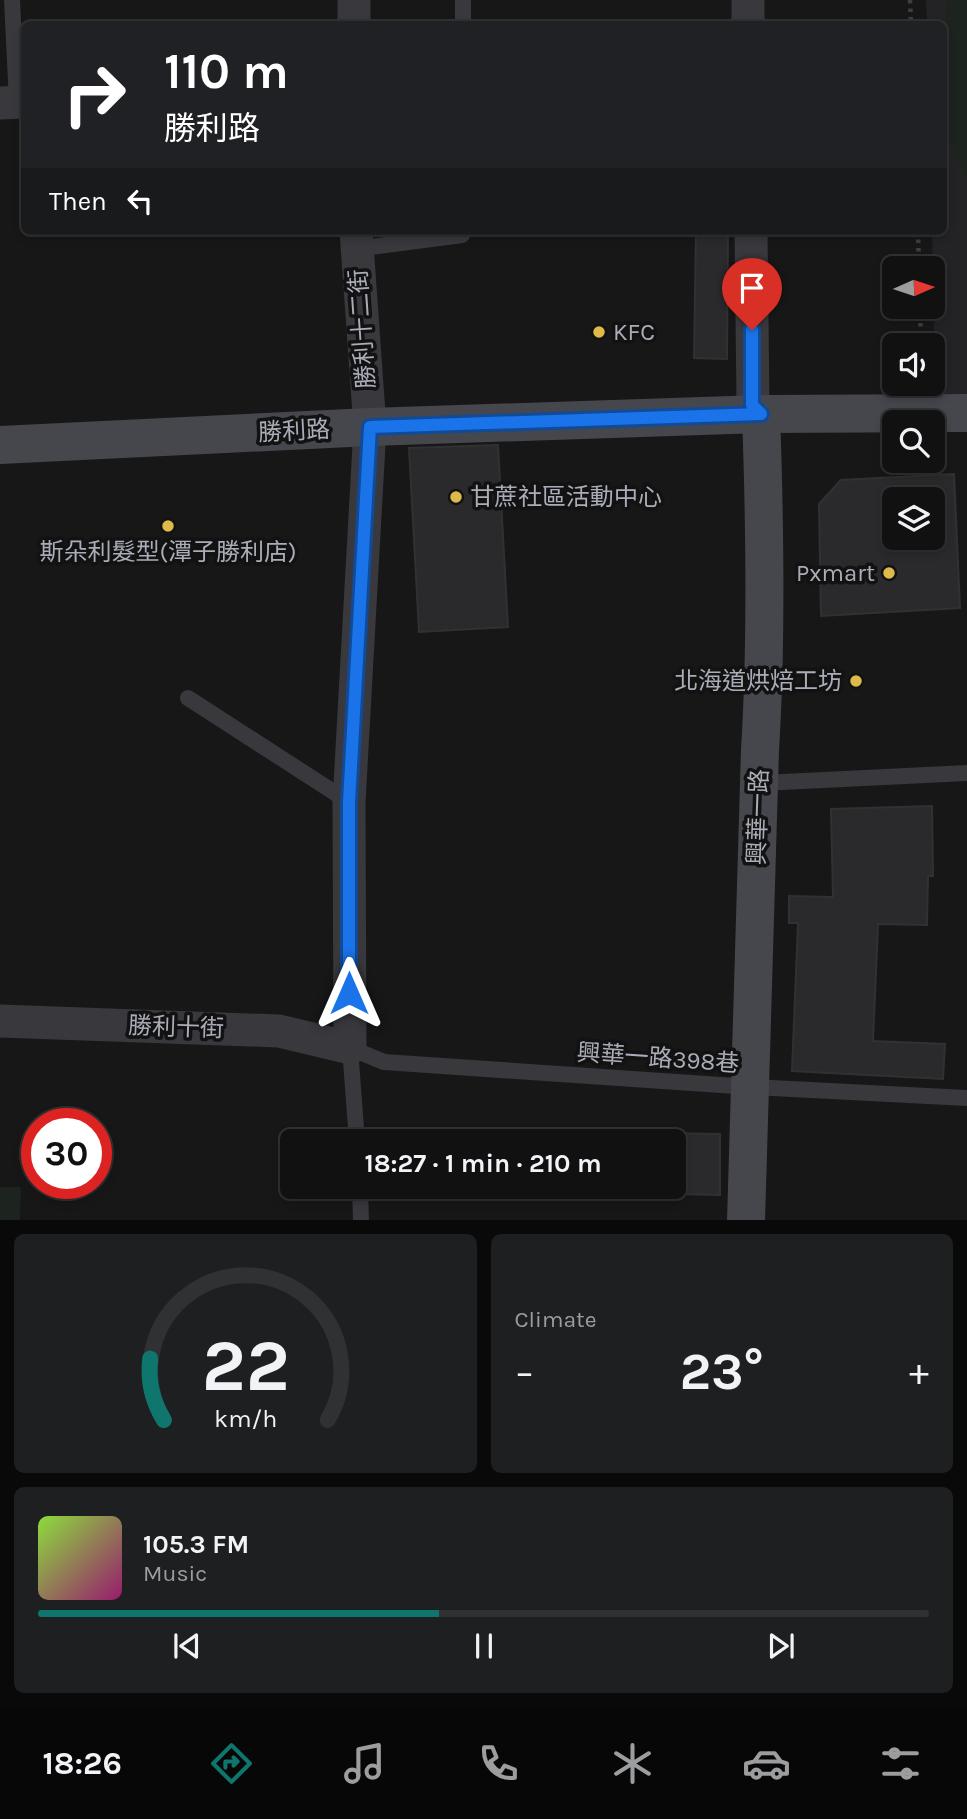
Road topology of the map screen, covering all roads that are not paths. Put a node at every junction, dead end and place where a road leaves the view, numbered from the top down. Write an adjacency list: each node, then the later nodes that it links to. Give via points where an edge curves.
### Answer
1 (12, 0): 8 (lane)
2 (354, 0): 5 (street)
3 (463, 0): 6 (lane)
4 (748, 0): 7 (street)
5 (354, 21)
6 (463, 21)
7 (748, 21)
8 (14, 102)
9 (463, 235): 11 (lane)
10 (751, 235): 13 (street, via 752,405)
11 (356, 240): 14 (street, 勝利十二街)
12 (967, 412): 13 (street, 勝利路)
13 (761, 414): 14 (street, 勝利路); 18 (street, 興華一路, via 764,693)
14 (370, 427): 15 (street, 勝利路); 19 (street, 勝利十二街)
15 (0, 445)
16 (188, 698): 19 (lane)
17 (967, 773): 18 (lane)
18 (760, 783): 22 (street, 興華一路)
19 (349, 802): 21 (street, 勝利十二街)
20 (0, 1021): 21 (street, 勝利十街, via 279,1031)
21 (350, 1048): 22 (lane, 興華一路398巷, via 384,1062); 24 (lane, 勝利十二街)
22 (750, 1087): 23 (lane, 興華一路398巷); 27 (street, 興華一路)
23 (967, 1098)
24 (356, 1129)
25 (360, 1199): 26 (lane)
26 (360, 1220)
27 (746, 1220)

